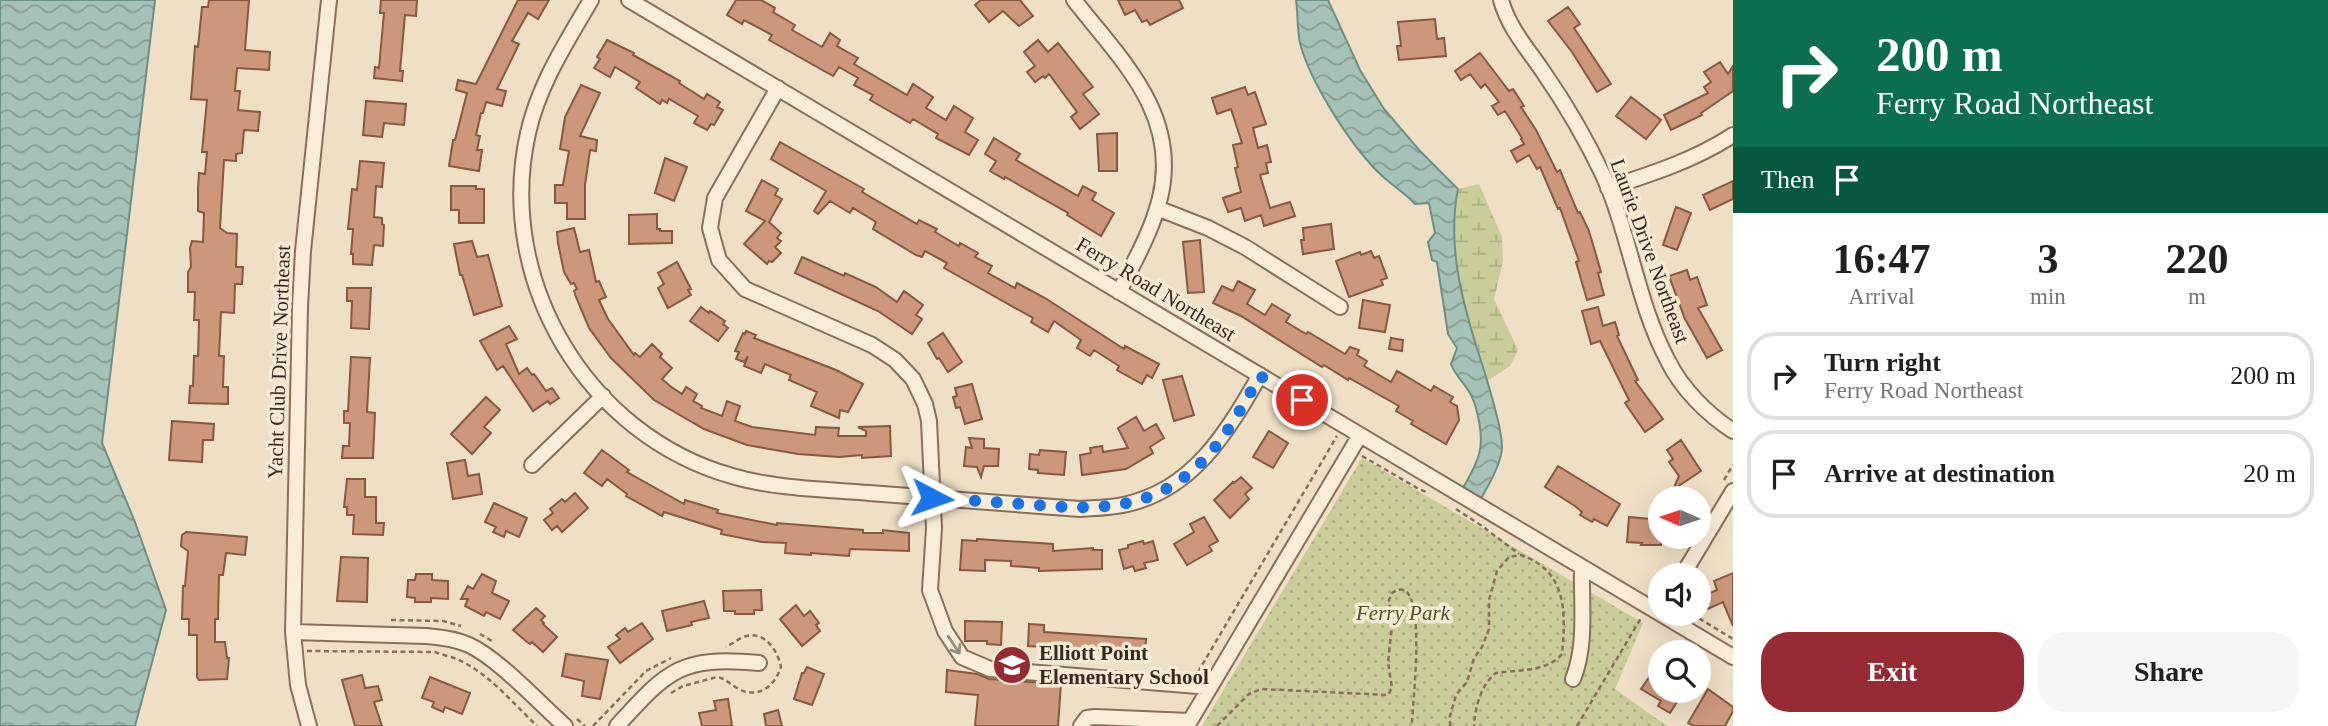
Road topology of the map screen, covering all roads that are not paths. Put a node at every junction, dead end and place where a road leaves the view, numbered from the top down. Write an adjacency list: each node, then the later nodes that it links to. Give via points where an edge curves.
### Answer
1 (329, 0): 23 (street, Yacht Club Drive Northeast, via 300,307)
2 (591, 0): 13 (street, via 558,56 533,114 521,201 526,249 545,312 562,345)
3 (629, 0): 6 (street, Ferry Road Northeast)
4 (1073, 0): 9 (street, via 1137,79 1155,114 1163,152)
5 (1501, 0): 8 (street, Laurie Drive Northeast, via 1513,31 1560,97)
6 (778, 88): 10 (street, Ferry Road Northeast); 18 (street, via 715,198 712,243 719,260 745,289 872,345 904,368 920,393 929,421)
7 (1733, 135): 8 (street, via 1660,171)
8 (1608, 188): 14 (street, Laurie Drive Northeast, via 1668,363 1693,396)
9 (1157, 208): 10 (street); 11 (street, via 1245,247)
10 (1119, 292): 12 (street, Ferry Road Northeast)
11 (1340, 307)
12 (1260, 376): 15 (street, Ferry Road Northeast); 18 (street, via 1209,454 1180,480 1142,500 1080,509)
13 (603, 396): 16 (street); 18 (street, via 653,440 733,476 765,484)
14 (1733, 431)
15 (1360, 435): 20 (street, Ferry Road Northeast, via 1433,487 1492,513); 27 (street)
16 (532, 466)
17 (1733, 491): 19 (street)
18 (932, 498): 27 (street, one-way to 27, via 930,590 945,631 962,657 990,669)
19 (1690, 563)
20 (1582, 567): 21 (street, Ferry Road Northeast); 26 (street, via 1581,648)
21 (1648, 606)
22 (1681, 626): 24 (street, Ferry Road Northeast)
23 (298, 632): 29 (street, Yacht Club Drive Northeast, via 297,676); 30 (street, via 426,636 468,644 491,658)
24 (1733, 657)
25 (759, 663): 31 (street, via 718,660 690,665 652,688)
26 (1573, 679)
27 (1210, 687): 28 (street)
28 (1189, 724): 32 (street, via 1095,717)
29 (309, 726)
30 (565, 726)
31 (617, 726)
32 (1081, 726)

